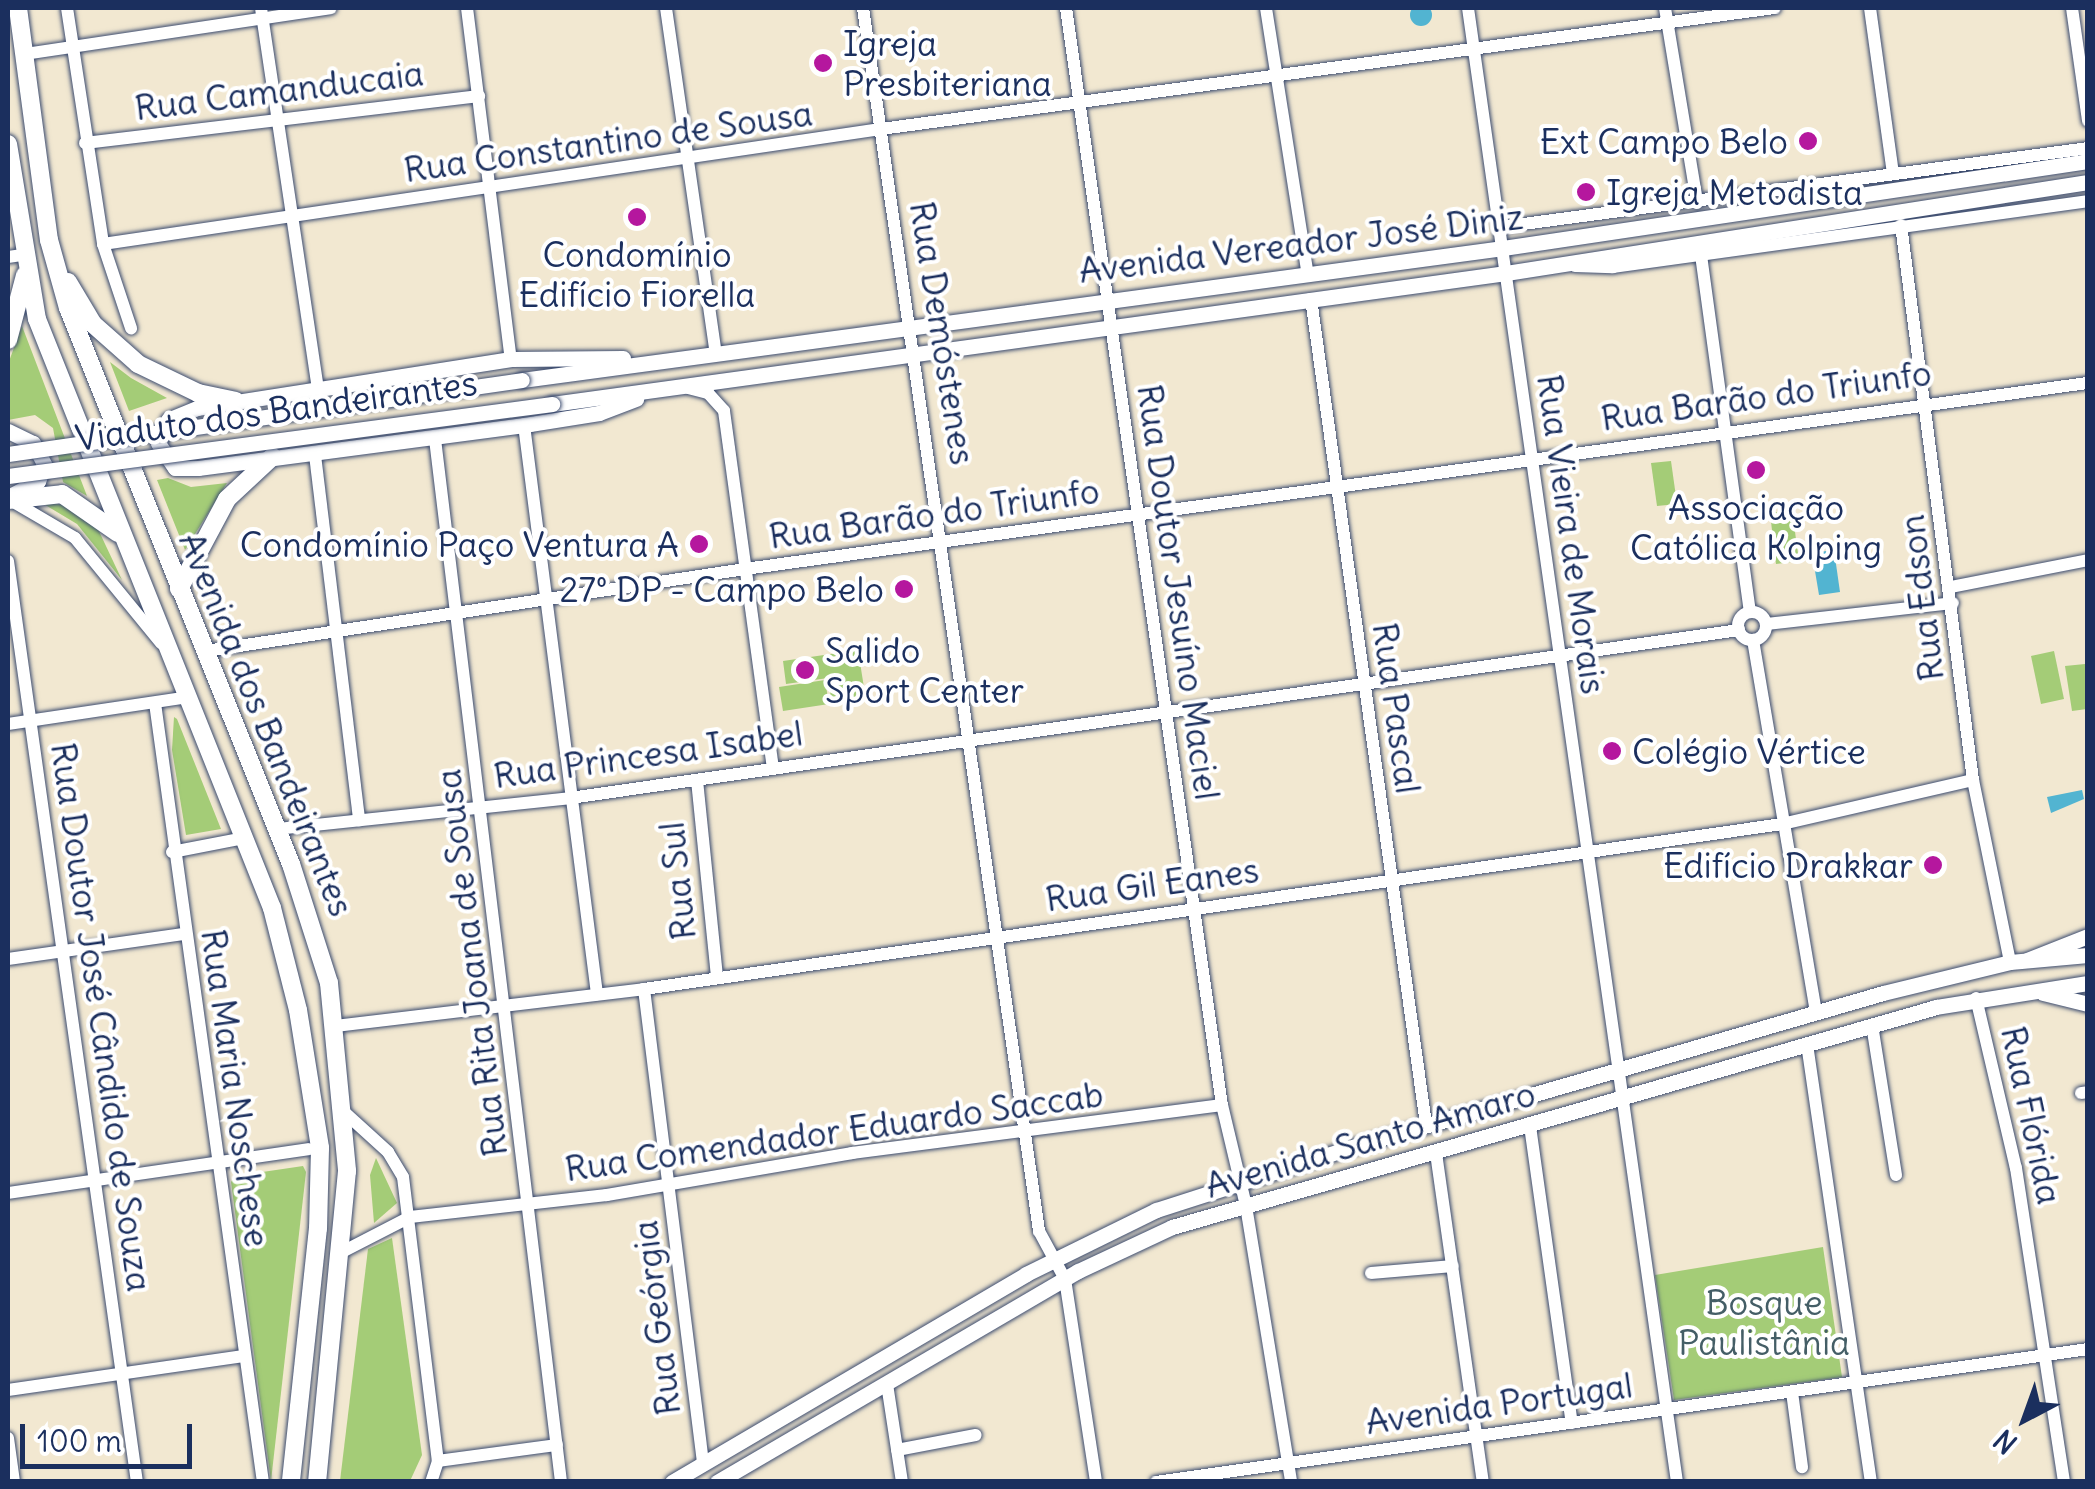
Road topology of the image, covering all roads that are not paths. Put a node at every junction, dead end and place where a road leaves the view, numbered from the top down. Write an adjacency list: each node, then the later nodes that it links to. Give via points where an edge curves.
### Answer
1 (18, 8): 17 (highway, Avenida dos Bandeirantes)
2 (67, 8): 15 (street)
3 (330, 8): 13 (street)
4 (467, 8): 20 (street)
5 (666, 8): 29 (street)
6 (864, 8): 24 (street, Rua Demóstenes)
7 (1066, 8): 21 (street, Rua Doutor Jesuíno Maciel)
8 (1266, 8): 19 (street)
9 (1468, 8): 16 (street, Rua Vieira de Morais)
10 (1775, 8): 14 (street, Rua Constantino de Sousa)
11 (1870, 8): 30 (street)
12 (2072, 8): 18 (street)
13 (261, 12): 15 (street); 22 (street)
14 (1666, 15): 16 (street, Rua Constantino de Sousa); 34 (street)
15 (72, 46): 17 (street); 26 (street)
16 (1475, 53): 19 (street, Rua Constantino de Sousa); 37 (street, Rua Vieira de Morais)
17 (25, 54): 38 (highway, Avenida dos Bandeirantes)
18 (2083, 54): 23 (street)
19 (1276, 78): 21 (street, Rua Constantino de Sousa); 44 (street)
20 (479, 96): 22 (street, Rua Camanducaia); 32 (street)
21 (1079, 101): 24 (street, Rua Constantino de Sousa); 46 (street, Rua Doutor Jesuíno Maciel)
22 (276, 119): 26 (street, Rua Camanducaia); 35 (street)
23 (2088, 121)
24 (881, 129): 29 (street, Rua Constantino de Sousa); 48 (street, Rua Demóstenes)
25 (8, 144): 42 (highway, Avenida dos Bandeirantes)
26 (85, 144): 39 (street)
27 (2088, 148): 30 (street, Avenida Vereador José Diniz)
28 (2088, 161): 40 (main road, Avenida Vereador José Diniz)
29 (686, 163): 32 (street, Rua Constantino de Sousa); 52 (street)
30 (1894, 173): 34 (street, Avenida Vereador José Diniz)
31 (2088, 182): 43 (main road, Avenida Vereador José Diniz)
32 (490, 190): 35 (street, Rua Constantino de Sousa); 54 (street)
33 (2088, 201): 36 (street, Avenida Vereador José Diniz)
34 (1697, 202): 37 (street, Avenida Vereador José Diniz)
35 (291, 216): 39 (street, Rua Constantino de Sousa); 59 (street)
36 (1901, 226): 41 (street, Avenida Vereador José Diniz); 63 (street, Rua Edson)
37 (1500, 227): 40 (street, Rua Vieira de Morais)
38 (49, 240): 61 (highway, via 73,293 119,348 158,378); 82 (highway, Avenida dos Bandeirantes, via 94,380)
39 (102, 244): 49 (street)
40 (1503, 248): 44 (main road, Avenida Vereador José Diniz); 45 (street, Rua Vieira de Morais)
41 (1701, 254): 43 (street, Avenida Vereador José Diniz, via 1613,267); 65 (street)
42 (19, 260): 51 (highway); 76 (highway, Avenida dos Bandeirantes)
43 (1558, 264): 45 (main road, Avenida Vereador José Diniz)
44 (1307, 271): 46 (main road, Avenida Vereador José Diniz)
45 (1506, 273): 47 (main road, Avenida Vereador José Diniz); 71 (street, Rua Vieira de Morais)
46 (1108, 298): 48 (main road, Avenida Vereador José Diniz); 50 (street, Rua Doutor Jesuíno Maciel)
47 (1311, 300): 50 (main road, Avenida Vereador José Diniz); 73 (street, Rua Pascal)
48 (912, 326): 52 (main road, Avenida Vereador José Diniz); 53 (street, Rua Demóstenes)
49 (131, 328)
50 (1112, 328): 53 (main road, Avenida Vereador José Diniz); 75 (street, Rua Doutor Jesuíno Maciel)
51 (8, 340)
52 (716, 353): 55 (main road, Avenida Vereador José Diniz)
53 (916, 356): 58 (main road, Avenida Vereador José Diniz); 77 (street, Rua Demóstenes)
54 (511, 360): 55 (main road); 59 (main road)
55 (642, 362): 56 (main road, Avenida Vereador José Diniz)
56 (522, 380): 68 (main road, Viaduto dos Bandeirantes, bridge)
57 (2088, 382): 63 (street, Rua Barão do Triunfo)
58 (680, 387): 60 (main road, Avenida Vereador José Diniz); 80 (street, via 708,393 724,411)
59 (318, 388): 61 (main road)
60 (662, 389): 62 (main road, Avenida Vereador José Diniz); 64 (main road, via 599,413)
61 (236, 401): 70 (main road, via 168,420 158,434 161,454 181,470)
62 (552, 404): 72 (main road, Viaduto dos Bandeirantes, bridge)
63 (1926, 404): 65 (street, Rua Barão do Triunfo); 81 (street, Rua Edson)
64 (524, 425): 67 (main road); 84 (street)
65 (1730, 430): 71 (street, Rua Barão do Triunfo); 85 (street)
66 (8, 431): 74 (main road, via 33,443 44,464 38,481)
67 (435, 438): 69 (main road); 86 (street, Rua Rita Joana de Sousa)
68 (8, 454)
69 (315, 454): 70 (main road); 88 (street)
70 (272, 457): 82 (highway, via 226,500)
71 (1532, 458): 73 (street, Rua Barão do Triunfo); 92 (street, Rua Vieira de Morais)
72 (8, 476)
73 (1337, 487): 75 (street, Rua Barão do Triunfo); 94 (street, Rua Pascal)
74 (8, 499): 76 (highway, via 62,494); 93 (street, Avenida dos Bandeirantes, via 75,538)
75 (1138, 516): 77 (street, Rua Barão do Triunfo); 97 (street, Rua Doutor Jesuíno Maciel)
76 (123, 537): 93 (highway, Avenida dos Bandeirantes)
77 (945, 541): 80 (street, Rua Barão do Triunfo); 100 (street, Rua Demóstenes)
78 (2088, 560): 81 (street)
79 (8, 561): 98 (street, Rua Doutor José Cândido de Souza)
80 (745, 569): 84 (street, Rua Barão do Triunfo); 101 (street)
81 (1951, 587): 83 (street, Rua Edson)
82 (179, 590): 91 (highway, Avenida dos Bandeirantes)
83 (1953, 603): 87 (street); 103 (street, Rua Edson)
84 (546, 604): 86 (street, Rua Barão do Triunfo); 104 (street)
85 (1750, 612): 87 (street); 89 (street)
86 (460, 614): 88 (street, Rua Barão do Triunfo); 105 (street, Rua Rita Joana de Sousa)
87 (1766, 624): 90 (street)
88 (337, 628): 91 (street, Rua Barão do Triunfo); 106 (street)
89 (1739, 630): 90 (street); 92 (street, Rua Princesa Isabel)
90 (1753, 640): 107 (street)
91 (206, 651): 108 (highway, Avenida dos Bandeirantes)
92 (1558, 654): 94 (street, Rua Princesa Isabel); 111 (street, Rua Vieira de Morais)
93 (171, 656): 95 (highway, Avenida dos Bandeirantes)
94 (1364, 683): 97 (street, Rua Princesa Isabel); 112 (street, Rua Pascal)
95 (188, 697): 96 (street); 109 (highway, Avenida dos Bandeirantes)
96 (154, 703): 98 (street); 110 (street, Rua Maria Noschese)
97 (1166, 711): 100 (street, Rua Princesa Isabel); 113 (street, Rua Doutor Jesuíno Maciel)
98 (30, 721): 99 (street); 117 (street, Rua Doutor José Cândido de Souza)
99 (8, 724)
100 (969, 738): 101 (street, Rua Princesa Isabel); 116 (street, Rua Demóstenes)
101 (773, 768): 102 (street, Rua Princesa Isabel)
102 (697, 780): 104 (street, Rua Princesa Isabel); 121 (street, Rua Sul)
103 (1973, 780): 107 (street, Rua Gil Eanes); 120 (street, Rua Edson)
104 (570, 798): 105 (street, Rua Princesa Isabel); 125 (street)
105 (482, 808): 106 (street, Rua Princesa Isabel); 127 (street, Rua Rita Joana de Sousa)
106 (359, 820): 108 (street, Rua Princesa Isabel)
107 (1782, 824): 111 (street, Rua Gil Eanes); 129 (street)
108 (277, 829): 131 (highway, Avenida dos Bandeirantes, via 316,932)
109 (244, 838): 110 (street); 178 (highway, Avenida dos Bandeirantes, via 286,959 320,1148 318,1228)
110 (172, 852): 114 (street, Rua Maria Noschese)
111 (1588, 853): 112 (street, Rua Gil Eanes); 133 (street, Rua Vieira de Morais)
112 (1390, 879): 113 (street, Rua Gil Eanes); 137 (street, Rua Pascal)
113 (1193, 909): 116 (street, Rua Gil Eanes); 135 (street, Rua Doutor Jesuíno Maciel)
114 (183, 934): 117 (street); 142 (street, Rua Maria Noschese)
115 (2088, 936): 120 (main road, Avenida Santo Amaro)
116 (997, 938): 121 (street, Rua Gil Eanes); 139 (street, Rua Demóstenes)
117 (62, 951): 119 (street); 144 (street, Rua Doutor José Cândido de Souza)
118 (2088, 954): 120 (main road)
119 (8, 959)
120 (2025, 962): 129 (main road, Avenida Santo Amaro)
121 (717, 977): 123 (street, Rua Gil Eanes)
122 (2088, 984): 124 (main road)
123 (644, 988): 125 (street, Rua Gil Eanes); 145 (street, Rua Geórgia)
124 (2034, 990): 126 (main road, Avenida Santo Amaro); 128 (main road, Avenida Santo Amaro)
125 (597, 994): 127 (street, Rua Gil Eanes)
126 (1976, 998): 130 (main road, Avenida Santo Amaro); 157 (street, Rua Flórida, via 2016,1168)
127 (504, 1004): 131 (street, Rua Gil Eanes); 148 (street, Rua Rita Joana de Sousa)
128 (2088, 1004)
129 (1816, 1013): 133 (main road, Avenida Santo Amaro)
130 (1872, 1025): 132 (main road, Avenida Santo Amaro); 143 (street)
131 (335, 1026): 136 (highway, Avenida dos Bandeirantes)
132 (1807, 1044): 134 (main road, Avenida Santo Amaro); 160 (street)
133 (1620, 1067): 134 (street, Rua Vieira de Morais); 137 (main road, Avenida Santo Amaro)
134 (1622, 1097): 138 (main road, Avenida Santo Amaro); 164 (street, Rua Vieira de Morais)
135 (1222, 1105): 139 (street, Rua Comendador Eduardo Saccab); 146 (street, Rua Doutor Jesuíno Maciel)
136 (344, 1111): 150 (street, via 396,1162); 151 (highway, Avenida dos Bandeirantes)
137 (1426, 1125): 146 (main road, Avenida Santo Amaro)
138 (1530, 1126): 141 (main road, Avenida Santo Amaro); 165 (street)
139 (1025, 1131): 145 (street, Rua Comendador Eduardo Saccab); 152 (street, Rua Demóstenes, via 1040,1239)
140 (309, 1149): 142 (street)
141 (1436, 1152): 149 (main road, Avenida Santo Amaro); 153 (street)
142 (215, 1163): 144 (street); 158 (street, Rua Maria Noschese)
143 (1896, 1175)
144 (94, 1180): 147 (street); 159 (street, Rua Doutor José Cândido de Souza)
145 (671, 1184): 148 (street, Rua Comendador Eduardo Saccab); 172 (street, Rua Geórgia)
146 (1228, 1185): 149 (street, Rua Doutor Jesuíno Maciel); 152 (main road, Avenida Santo Amaro, via 1156,1210)
147 (8, 1193)
148 (531, 1206): 150 (street, Rua Comendador Eduardo Saccab); 169 (street, Rua Rita Joana de Sousa)
149 (1246, 1206): 155 (main road, Avenida Santo Amaro, via 1129,1243); 173 (street, Rua Doutor Jesuíno Maciel)
150 (410, 1217): 151 (street, Rua Comendador Eduardo Saccab); 171 (street)
151 (344, 1250): 179 (highway, Avenida dos Bandeirantes)
152 (1052, 1260): 155 (street, Rua Demóstenes); 172 (main road, Avenida Santo Amaro)
153 (1453, 1266): 154 (street); 167 (street)
154 (1370, 1273)
155 (1065, 1280): 161 (main road, Avenida Santo Amaro); 185 (street)
156 (2088, 1349): 157 (street, Avenida Portugal)
157 (2046, 1355): 160 (street, Avenida Portugal); 191 (street, Rua Flórida)
158 (244, 1356): 159 (street); 177 (street, Rua Maria Noschese)
159 (122, 1374): 162 (street); 176 (street, Rua Doutor José Cândido de Souza)
160 (1857, 1382): 163 (street, Avenida Portugal); 190 (street)
161 (887, 1384): 170 (street); 183 (main road, Avenida Santo Amaro)
162 (8, 1390)
163 (1792, 1392): 164 (street, Avenida Portugal); 174 (street)
164 (1666, 1410): 165 (street, Avenida Portugal); 189 (street, Rua Vieira de Morais)
165 (1572, 1423): 167 (street, Avenida Portugal)
166 (976, 1435): 170 (street)
167 (1477, 1436): 173 (street, Avenida Portugal); 188 (street)
168 (8, 1438): 175 (street)
169 (557, 1445): 171 (street); 181 (street, Rua Rita Joana de Sousa)
170 (898, 1450): 184 (street)
171 (438, 1461): 180 (street)
172 (703, 1462): 182 (main road, Avenida Santo Amaro)
173 (1288, 1463): 186 (street, Avenida Portugal); 187 (street, Rua Doutor Jesuíno Maciel)
174 (1802, 1466)
175 (14, 1482)
176 (137, 1482)
177 (263, 1482)
178 (290, 1482)
179 (317, 1482)
180 (431, 1482)
181 (561, 1482)
182 (672, 1482)
183 (717, 1482)
184 (902, 1482)
185 (1096, 1482)
186 (1156, 1482)
187 (1290, 1482)
188 (1484, 1482)
189 (1677, 1482)
190 (1872, 1482)
191 (2064, 1482)

